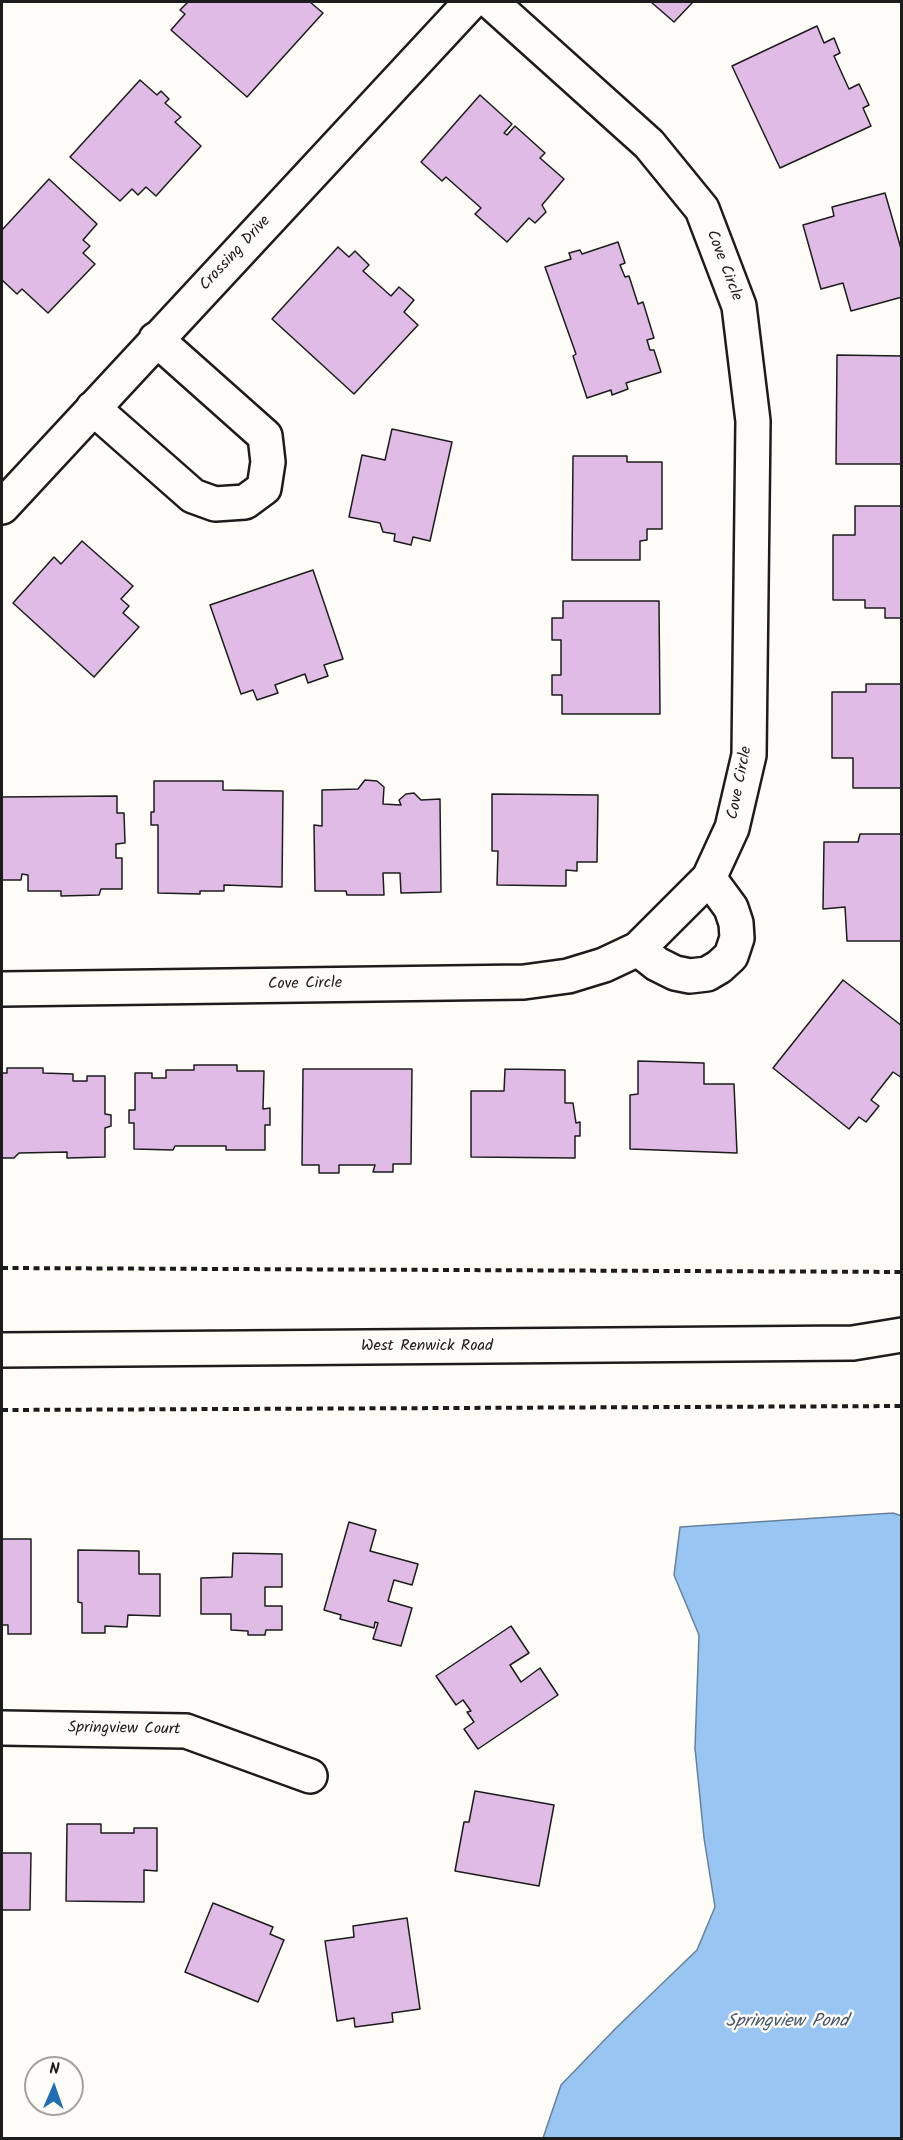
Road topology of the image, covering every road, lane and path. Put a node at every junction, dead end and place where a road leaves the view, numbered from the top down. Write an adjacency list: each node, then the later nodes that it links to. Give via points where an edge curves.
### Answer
1 (471, 2): 3 (street, Crossing Drive)
2 (491, 2): 6 (street, Cove Circle, via 649,144 702,209 739,306 753,421 749,755 732,828)
3 (156, 339): 4 (street, Crossing Drive); 4 (street, via 266,436 264,488 245,502 215,504 193,496)
4 (93, 408): 5 (street, Crossing Drive)
5 (2, 507)
6 (709, 878): 7 (street, Cove Circle); 7 (street, via 731,908 736,923 737,938 731,956 707,974 690,976 657,964)
7 (638, 949): 8 (street, Cove Circle, via 568,976 524,982)
8 (2, 989)
9 (2, 1268): 10 (path)
10 (902, 1272)
11 (902, 1335): 12 (street, West Renwick Road)
12 (853, 1343): 13 (street, West Renwick Road); 14 (street, West Renwick Road)
13 (2, 1350)
14 (902, 1352)
15 (902, 1406): 16 (path)
16 (2, 1410)
17 (2, 1728): 18 (street, Springview Court, via 186,1731)
18 (310, 1776)

